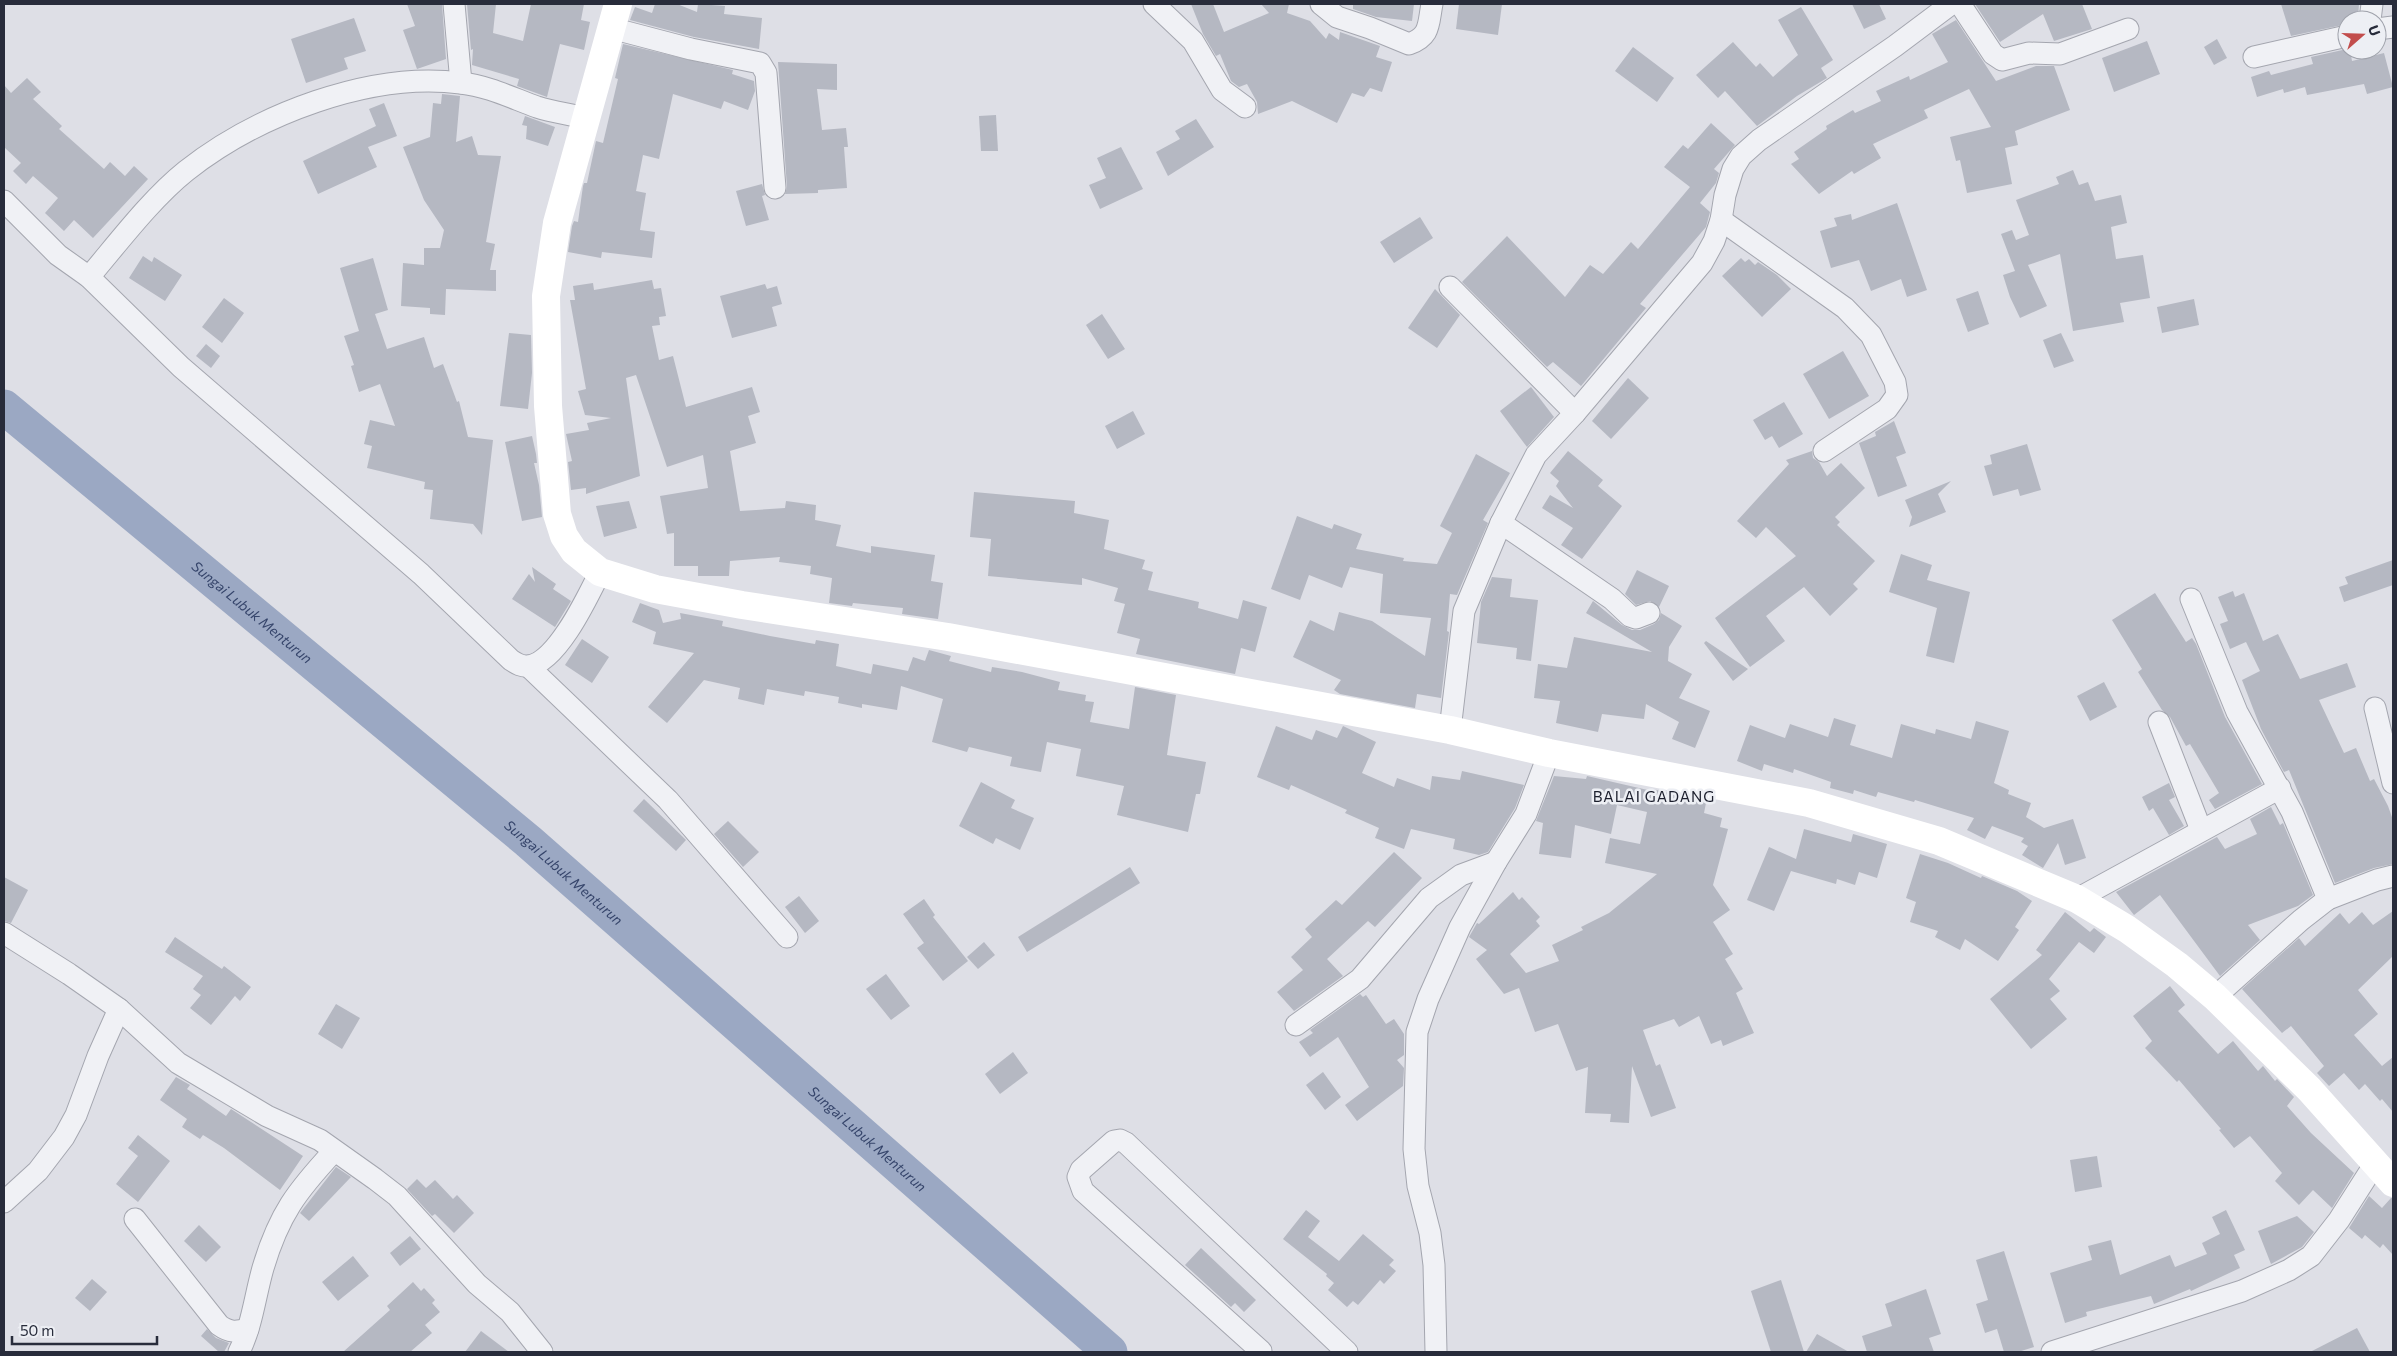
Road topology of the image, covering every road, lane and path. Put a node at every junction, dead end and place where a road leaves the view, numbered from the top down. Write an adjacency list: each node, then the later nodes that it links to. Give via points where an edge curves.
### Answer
1 (454, 4): 11 (street)
2 (1154, 4): 12 (street, via 1193,41 1222,90)
3 (1432, 4): 6 (street, via 1424,37 1409,44 1337,17)
4 (1951, 4): 16 (street, via 1741,156 1724,195)
5 (1960, 4): 8 (street, via 1993,54 2002,60 2029,53 2060,54)
6 (1325, 5)
7 (614, 16): 13 (street); 14 (street, via 691,49 760,63 766,73)
8 (2128, 29)
9 (2337, 38): 10 (street)
10 (2254, 57)
11 (461, 83): 13 (street); 17 (street, via 415,82 336,94 242,134 186,171 144,213)
12 (1245, 107)
13 (585, 118): 22 (street, via 557,223 546,296 548,406 557,514 564,536 574,551)
14 (775, 188)
15 (4, 201): 17 (street, via 58,255)
16 (1721, 220): 19 (street, via 1702,263); 20 (street, via 1845,308 1871,335 1896,382 1897,395 1887,409)
17 (89, 277): 25 (street, via 181,367 421,574 511,660)
18 (1450, 287): 19 (street)
19 (1575, 414): 21 (street, via 1536,455)
20 (1824, 451)
21 (1501, 523): 24 (street, via 1612,599 1630,616 1636,618); 28 (street, via 1464,611)
22 (600, 572): 25 (street, via 566,634 546,655); 28 (street, via 674,593 948,637)
23 (2192, 598): 31 (street, via 2237,712)
24 (1649, 613)
25 (528, 666): 38 (street, via 668,800)
26 (2375, 708): 30 (street)
27 (2158, 722): 32 (street)
28 (1450, 730): 29 (street)
29 (1549, 753): 33 (street, via 1526,814); 35 (street, via 1809,803 1939,842)
30 (2393, 783)
31 (2280, 788): 32 (street); 36 (street)
32 (2201, 830): 35 (street)
33 (1496, 862): 41 (street, via 1461,874 1429,898 1360,979); 51 (street, via 1460,927 1417,1032 1414,1149 1434,1265)
34 (2393, 876): 36 (street)
35 (2077, 899): 39 (street, via 2178,965)
36 (2328, 899): 39 (street)
37 (4, 933): 40 (street)
38 (787, 937)
39 (2215, 997): 43 (street, via 2309,1089)
40 (119, 1009): 42 (street, via 178,1063 268,1116 320,1140); 44 (street, via 64,1137 38,1171)
41 (1296, 1025)
42 (334, 1151): 46 (street, via 294,1196 282,1218 263,1268); 49 (street, via 397,1196 477,1284 510,1312)
43 (2385, 1172): 52 (street, via 2338,1220 2311,1256 2289,1270 2242,1291)
44 (11, 1196)
45 (135, 1219): 46 (street, via 220,1325 235,1332)
46 (248, 1329): 48 (street)
47 (1261, 1351): 50 (street, via 1083,1191 1078,1177 1081,1170 1114,1141 1126,1143)
48 (239, 1352)
49 (542, 1352)
50 (1347, 1352)
51 (1436, 1352)
52 (2052, 1352)

